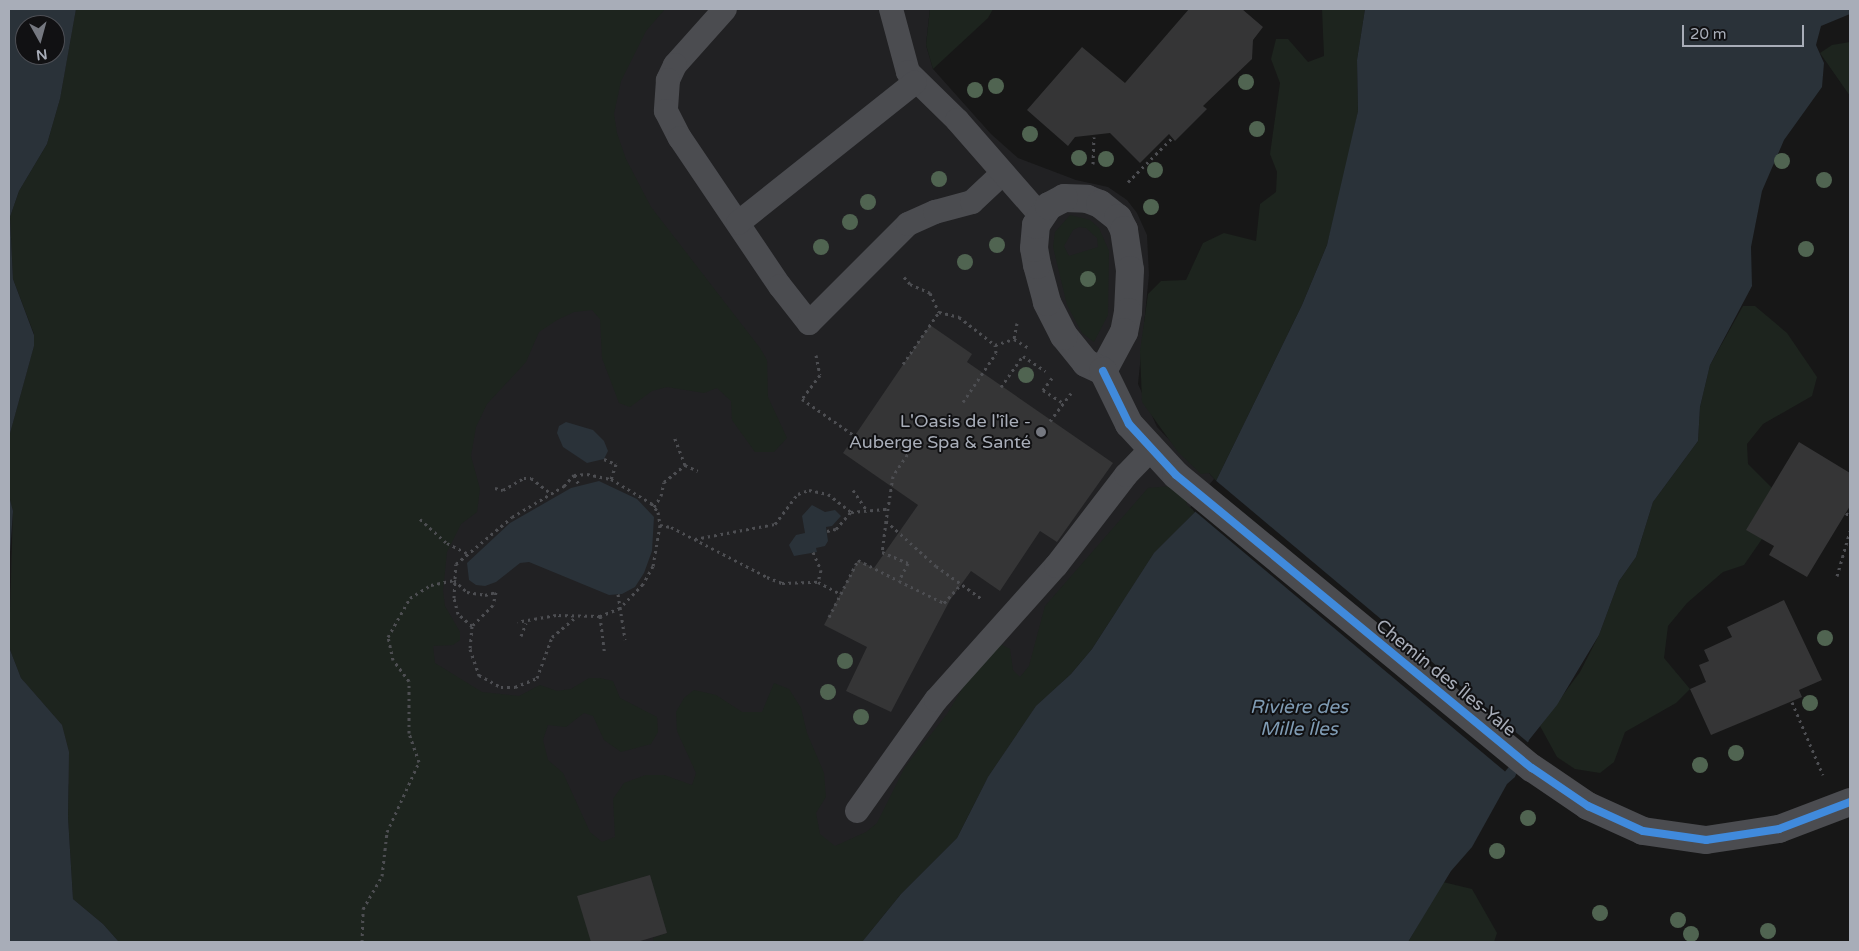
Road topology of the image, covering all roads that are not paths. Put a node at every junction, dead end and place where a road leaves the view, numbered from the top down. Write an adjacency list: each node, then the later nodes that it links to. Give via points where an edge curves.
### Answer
1 (725, 9): 6 (lane, via 675,65 665,94 666,111 680,138)
2 (891, 9): 3 (lane, via 902,61)
3 (915, 82): 4 (lane, via 957,120); 6 (lane)
4 (1003, 173): 5 (lane); 6 (lane, via 972,202 935,212 908,224 809,323)
5 (1041, 216): 7 (street, via 1036,225 1034,248 1051,312 1075,353 1094,368); 7 (street, via 1049,206 1064,198 1087,199 1110,210 1124,230 1130,270 1128,312 1124,332)
6 (738, 223)
7 (1104, 371): 8 (street, Chemin des Îles-Yale, via 1117,404)
8 (1150, 450): 9 (street, Chemin des Îles-Yale, via 1195,492 1532,768 1615,820 1642,830 1685,839 1717,839 1779,829); 10 (lane, via 1126,475 1056,566 936,700)
9 (1850, 802)
10 (857, 811)

